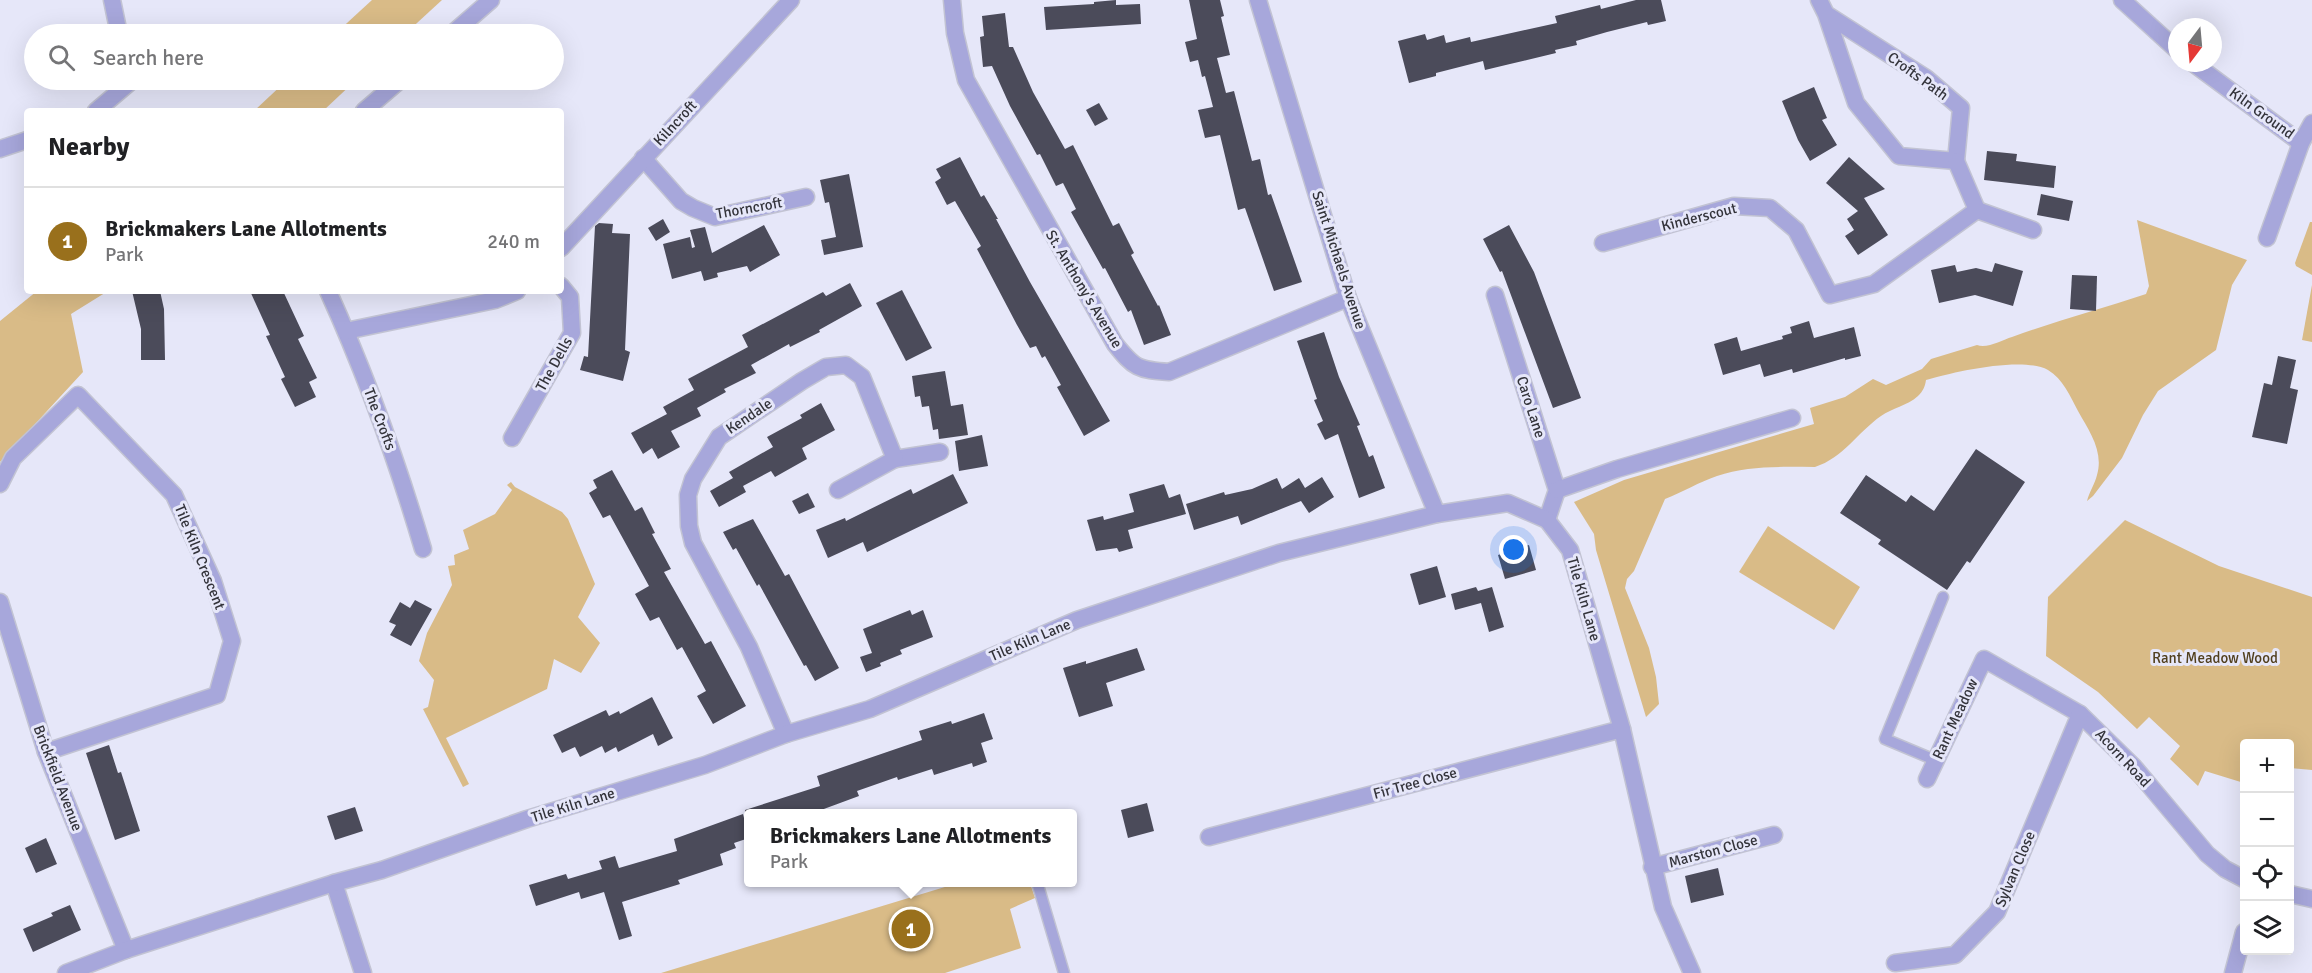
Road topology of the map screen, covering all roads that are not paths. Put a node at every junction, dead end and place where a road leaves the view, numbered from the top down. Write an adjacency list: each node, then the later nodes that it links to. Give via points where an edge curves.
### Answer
1 (112, 0): 8 (street)
2 (491, 0): 9 (street)
3 (791, 0): 20 (street, Kilncroft)
4 (952, 0): 32 (street, St. Anthony's Avenue, via 966,80 1115,344 1130,363 1145,370 1169,372)
5 (1258, 0): 32 (street, Saint Michaels Avenue)
6 (2122, 0): 10 (street)
7 (1822, 7): 21 (street, Crofts Path, via 1926,78 1961,108); 21 (street, Crofts Path, via 1856,103 1899,156)
8 (117, 24)
9 (463, 24)
10 (2168, 42)
11 (2205, 72): 18 (street, Kiln Ground)
12 (121, 90): 14 (street)
13 (388, 90): 15 (street)
14 (100, 108)
15 (367, 108)
16 (2312, 123): 18 (street)
17 (24, 141): 19 (street)
18 (2301, 143): 25 (street)
19 (0, 149)
20 (643, 158): 22 (street, Thorncroft, via 681,201 715,217); 27 (street, Kilncroft)
21 (1956, 161): 23 (street)
22 (806, 197)
23 (1977, 210): 24 (street); 26 (street, Kinderscout, via 1874,284 1830,295 1796,230 1770,208 1734,206)
24 (2033, 230)
25 (2267, 238)
26 (1603, 243)
27 (564, 245)
28 (564, 290): 35 (street, The Dells, via 570,297 572,333)
29 (329, 294): 33 (street, The Crofts)
30 (510, 294): 33 (street)
31 (1495, 295): 40 (street, Caro Lane)
32 (1348, 298): 41 (street, Saint Michaels Avenue)
33 (346, 331): 43 (street, The Crofts, via 397,463)
34 (1792, 418): 40 (street)
35 (512, 438)
36 (940, 452): 37 (street)
37 (895, 459): 39 (street); 49 (street, Kendale, via 862,377 846,365 826,367 719,436 693,479 688,495 693,543 749,647)
38 (0, 484): 50 (street, Tile Kiln Crescent, via 13,458 78,395 174,495 213,581 232,640 217,695)
39 (838, 490)
40 (1557, 490): 42 (street)
41 (1437, 514): 42 (street, Tile Kiln Lane, via 1508,503); 49 (street, Tile Kiln Lane, via 1279,553 1077,620 870,709)
42 (1547, 520): 48 (street, Tile Kiln Lane, via 1570,550)
43 (423, 549)
44 (1943, 597): 51 (lane, via 1885,739)
45 (0, 602): 50 (street, Brickfield Avenue)
46 (1984, 659): 47 (street, Acorn Road); 51 (street, Rant Meadow)
47 (2080, 714): 56 (street, Acorn Road, via 2134,767 2207,854); 63 (street, Sylvan Close, via 1998,912 1955,955)
48 (1622, 729): 54 (street, Fir Tree Close); 55 (street, Tile Kiln Lane)
49 (786, 734): 57 (street, Tile Kiln Lane, via 705,765)
50 (46, 752): 62 (street, Brickfield Avenue)
51 (1935, 760): 52 (street, Rant Meadow)
52 (1927, 779)
53 (1774, 835): 55 (street, Marston Close)
54 (1209, 837)
55 (1652, 867): 67 (street, Tile Kiln Lane, via 1663,907)
56 (2240, 877)
57 (334, 883): 62 (street, Tile Kiln Lane); 65 (street)
58 (1038, 887): 66 (lane)
59 (2294, 895): 60 (street)
60 (2312, 899)
61 (2240, 947): 68 (street)
62 (126, 951): 64 (street, Tile Kiln Lane)
63 (1895, 963)
64 (66, 973)
65 (363, 973)
66 (1064, 973)
67 (1692, 973)
68 (2233, 973)

